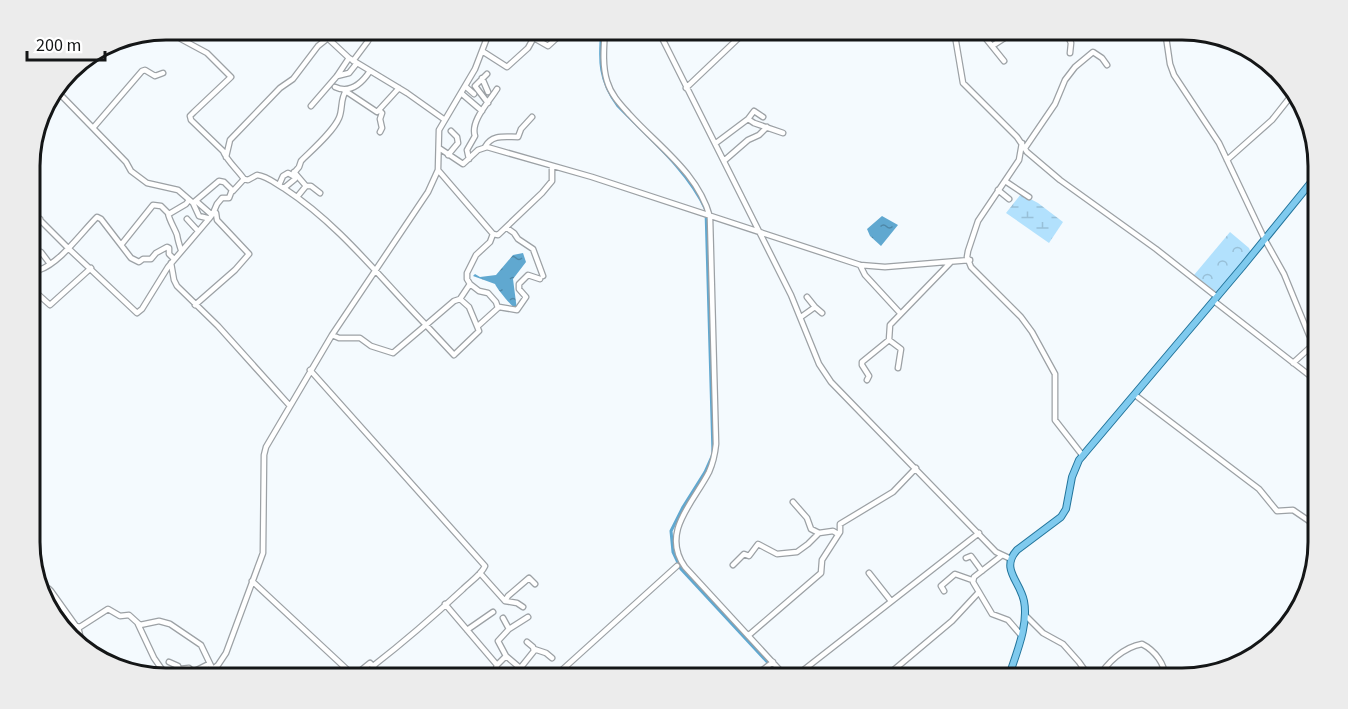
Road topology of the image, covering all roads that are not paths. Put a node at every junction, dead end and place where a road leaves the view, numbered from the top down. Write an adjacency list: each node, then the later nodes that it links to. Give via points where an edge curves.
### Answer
1 (736, 40): 32 (street)
2 (956, 40): 55 (street, via 963,83)
3 (987, 40): 17 (street)
4 (1001, 40): 17 (street)
5 (1070, 40): 19 (street)
6 (1166, 40): 62 (street, via 1174,75)
7 (185, 41): 59 (street, via 231,77 190,118)
8 (324, 41): 59 (street, via 293,79 230,140)
9 (331, 41): 20 (street)
10 (368, 41): 20 (street)
11 (486, 41): 18 (street)
12 (532, 41): 18 (street, via 507,67)
13 (539, 41): 14 (street, via 548,46)
14 (554, 41)
15 (605, 41): 81 (street, via 605,70 612,94 684,170 701,192)
16 (663, 41): 32 (street)
17 (992, 46): 21 (street)
18 (482, 51): 27 (street)
19 (1070, 53)
20 (353, 61): 23 (street); 26 (street); 26 (street, via 351,72)
21 (1004, 61)
22 (1107, 65): 55 (street, via 1094,53 1075,67 1046,118)
23 (370, 71): 33 (street); 35 (street)
24 (163, 73): 50 (street, via 155,76 142,71)
25 (487, 74): 28 (street)
26 (337, 76): 42 (street)
27 (470, 78): 29 (street); 30 (street)
28 (482, 78): 29 (street); 36 (street)
29 (477, 82): 41 (street, via 475,87)
30 (465, 86): 37 (street); 38 (street)
31 (335, 87): 35 (street)
32 (686, 87): 54 (street)
33 (399, 88): 43 (street); 48 (street)
34 (497, 89): 41 (street)
35 (345, 90): 43 (street); 65 (street, via 338,121 302,159)
36 (488, 92)
37 (461, 93): 44 (street); 48 (street)
38 (474, 93)
39 (62, 96): 50 (street)
40 (1288, 99): 62 (street, via 1272,120)
41 (488, 103): 44 (street)
42 (311, 106)
43 (379, 110): 51 (street)
44 (482, 111): 60 (street, via 475,127 476,136 467,148)
45 (532, 117): 56 (street, via 518,137 495,138)
46 (764, 117): 47 (street, via 753,111)
47 (748, 119): 49 (street); 54 (street)
48 (445, 120): 57 (street, via 438,134)
49 (767, 127): 53 (street); 61 (street)
50 (93, 128): 77 (street, via 131,171 155,186 178,190)
51 (380, 132)
52 (451, 132): 58 (street, via 458,143)
53 (783, 133)
54 (714, 140): 61 (street)
55 (1023, 146): 67 (street); 106 (street, via 1060,180 1156,249)
56 (485, 147): 60 (street); 63 (street)
57 (439, 148): 58 (street); 64 (street)
58 (448, 155): 60 (street, via 461,164)
59 (226, 158): 66 (street)
60 (469, 159)
61 (725, 160): 87 (street)
62 (1227, 160): 88 (street)
63 (552, 166): 81 (street); 83 (street, via 552,181)
64 (438, 170): 86 (street); 101 (street)
65 (295, 174): 68 (street); 69 (street); 69 (street, via 283,176)
66 (244, 179): 69 (street, via 259,175); 71 (street)
67 (1005, 181): 72 (street); 75 (street)
68 (306, 186): 73 (street); 74 (street)
69 (281, 187): 74 (street)
70 (1308, 187): 88 (main road)
71 (232, 190): 77 (street, via 219,181); 80 (street, via 229,198 216,204)
72 (998, 190): 76 (street); 94 (street, via 978,221 968,251)
73 (320, 193)
74 (297, 197): 101 (street)
75 (1029, 197)
76 (1009, 200)
77 (193, 202): 78 (street); 79 (street); 80 (street)
78 (197, 212): 80 (street, via 201,217); 84 (street, via 188,221)
79 (168, 213): 85 (street); 90 (street, via 153,205)
80 (212, 215): 84 (street); 107 (street, via 249,254)
81 (707, 216): 87 (street); 160 (street, via 715,454 708,474 678,525 676,543 685,567)
82 (41, 220): 91 (street)
83 (507, 228): 86 (street, via 499,235); 109 (street, via 533,249 542,277 528,275 519,284 526,297 517,310)
84 (198, 231): 89 (street)
85 (176, 232): 89 (street); 92 (street)
86 (493, 234): 102 (street, via 467,273)
87 (761, 234): 98 (street); 112 (street)
88 (1265, 240): 106 (main road); 115 (street)
89 (188, 241): 92 (street)
90 (121, 245): 91 (street, via 98,217); 96 (street, via 130,258 139,262 151,260 156,253 170,248)
91 (68, 248): 97 (street); 99 (street)
92 (181, 250): 96 (street)
93 (41, 252): 97 (street)
94 (970, 260): 95 (street); 126 (street, via 972,267 1032,332 1055,374 1055,420)
95 (952, 262): 98 (street); 110 (street)
96 (171, 263): 99 (street, via 138,313); 107 (street, via 175,284)
97 (50, 264): 100 (street)
98 (860, 265): 110 (street)
99 (91, 268): 103 (street, via 50,304)
100 (41, 270)
101 (376, 271): 113 (street); 116 (street)
102 (470, 284): 105 (street); 109 (street, via 488,293)
103 (41, 296)
104 (807, 297): 108 (street)
105 (460, 299): 113 (street); 114 (street)
106 (1216, 299): 119 (street); 124 (main road)
107 (195, 305): 125 (street)
108 (815, 307): 111 (street); 112 (street)
109 (498, 308): 114 (street)
110 (900, 313): 117 (street, via 890,325)
111 (822, 314)
112 (801, 317): 127 (street, via 819,364 831,382)
113 (426, 325): 114 (street, via 454,355 478,332); 116 (street, via 393,353 360,338)
114 (478, 326)
115 (1308, 330)
116 (332, 335): 121 (street)
117 (889, 340): 120 (street, via 901,349); 123 (street, via 862,362)
118 (1308, 350): 119 (street)
119 (1293, 363): 122 (street)
120 (898, 368)
121 (310, 370): 125 (street); 139 (street, via 484,564)
122 (1308, 374)
123 (867, 380)
124 (1135, 395): 126 (main road); 129 (street, via 1258,489 1277,511 1293,510)
125 (290, 406): 142 (street, via 265,450 263,553)
126 (1083, 456): 135 (main road, via 1072,477 1061,517 1017,550)
127 (916, 468): 131 (street); 132 (street, via 893,492 840,524)
128 (793, 502): 130 (street, via 811,529)
129 (1308, 520)
130 (819, 533): 132 (street); 136 (street, via 797,552 777,554 758,544)
131 (979, 533): 133 (street); 148 (street)
132 (838, 534): 160 (street, via 822,560 821,573)
133 (1001, 556): 135 (street); 138 (street)
134 (966, 558): 138 (street, via 971,556)
135 (1011, 559): 152 (main road, via 1010,568 1024,597)
136 (733, 565)
137 (677, 566): 180 (street)
138 (982, 571): 141 (street)
139 (480, 573): 147 (street); 149 (street)
140 (869, 573): 148 (street)
141 (972, 580): 145 (street, via 955,574 941,586); 146 (street)
142 (252, 581): 176 (street, via 228,648); 177 (street)
143 (535, 584): 147 (street, via 529,578)
144 (50, 590): 156 (street)
145 (944, 591)
146 (979, 592): 161 (street, via 992,614 1008,620); 184 (street, via 952,621)
147 (505, 601): 150 (street)
148 (891, 601): 183 (street)
149 (445, 604): 158 (street); 170 (street)
150 (523, 607)
151 (493, 612): 158 (street)
152 (1025, 615): 161 (main road); 186 (street, via 1043,633 1063,644)
153 (528, 617): 157 (street)
154 (503, 618): 157 (street)
155 (138, 624): 156 (street, via 130,615 119,616 108,609); 167 (street, via 170,624 201,645); 172 (street)
156 (78, 627): 159 (street)
157 (509, 629): 164 (street, via 498,641)
158 (467, 630): 169 (street)
159 (80, 634)
160 (749, 635): 168 (street)
161 (1021, 635): 185 (main road)
162 (527, 642): 163 (street)
163 (534, 649): 165 (street); 171 (street)
164 (506, 656): 169 (street); 171 (street)
165 (552, 658)
166 (169, 662): 173 (street)
167 (209, 664): 174 (street); 175 (street)
168 (771, 664): 181 (street); 182 (street)
169 (497, 665): 179 (street)
170 (374, 666): 178 (street)
171 (519, 667)
172 (161, 668)
173 (179, 668)
174 (201, 668)
175 (212, 668)
176 (215, 668)
177 (345, 668)
178 (365, 668)
179 (496, 668)
180 (564, 668)
181 (766, 668)
182 (776, 668)
183 (804, 668)
184 (896, 668)
185 (1011, 668)
186 (1083, 668)
187 (1104, 668): 188 (street, via 1139,644 1149,648)
188 (1164, 668)

